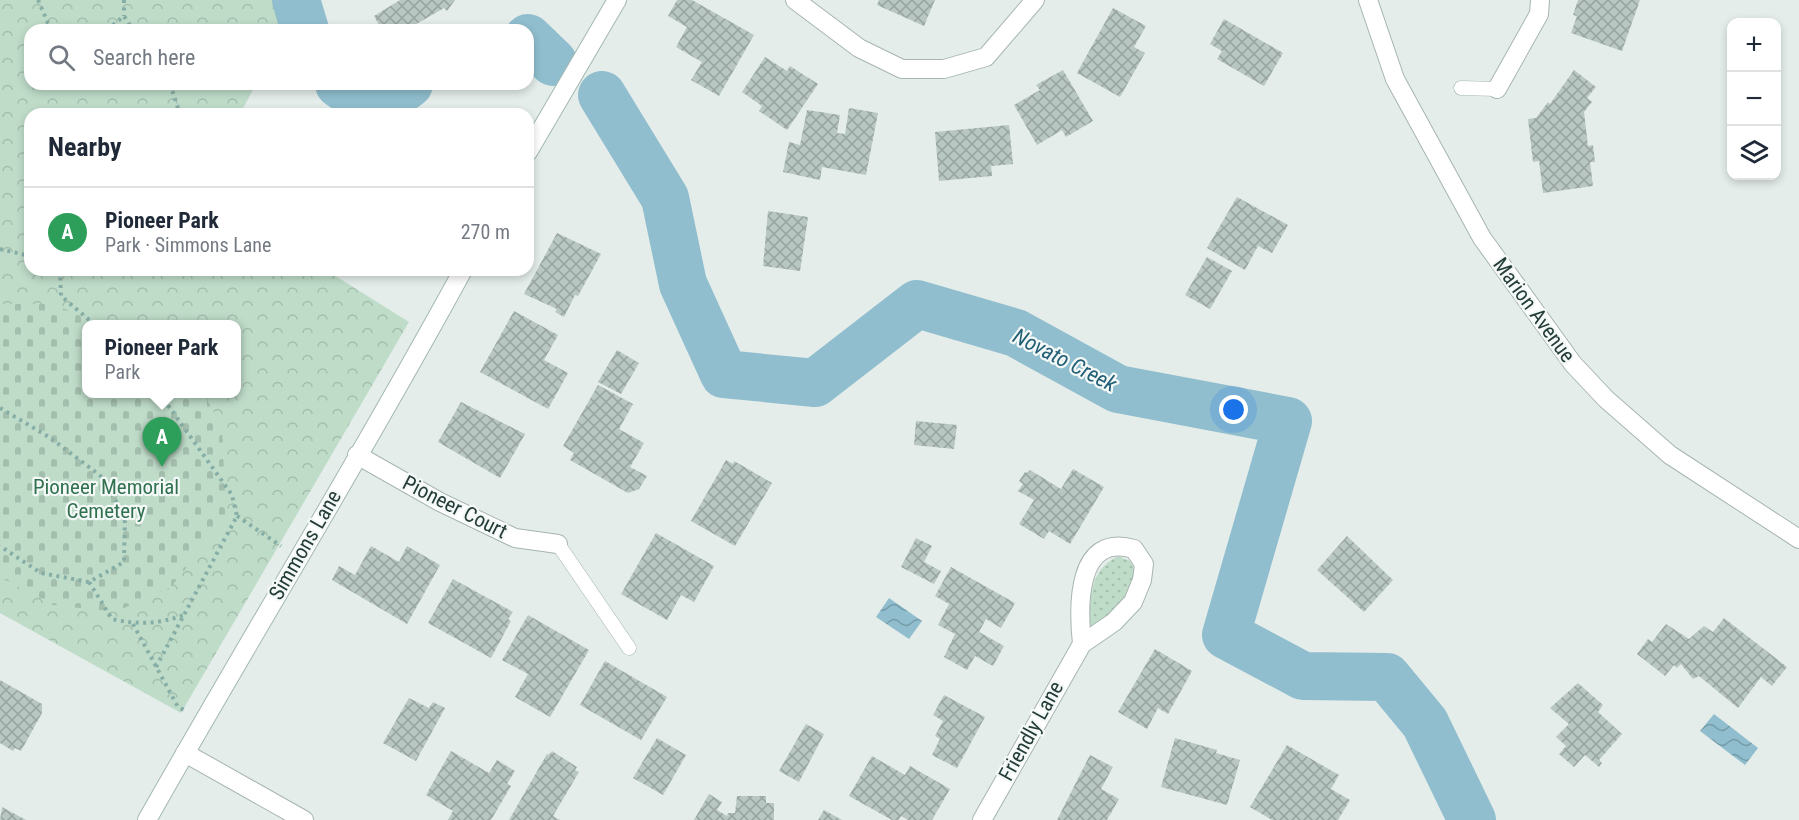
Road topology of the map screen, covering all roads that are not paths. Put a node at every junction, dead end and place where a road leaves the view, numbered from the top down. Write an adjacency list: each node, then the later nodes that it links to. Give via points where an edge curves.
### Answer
1 (616, 0): 8 (street)
2 (795, 0): 3 (street, via 859,48 902,69 944,69 986,57)
3 (1035, 0)
4 (1368, 0): 11 (street, Marion Avenue, via 1395,79 1482,238 1573,364 1670,455)
5 (1540, 0): 7 (street, via 1539,14)
6 (1461, 88): 7 (lane)
7 (1497, 89)
8 (534, 142)
9 (459, 276): 10 (street, Simmons Lane, via 402,382)
10 (357, 455): 12 (street, Pioneer Court, via 440,502 515,538); 15 (street, Simmons Lane)
11 (1799, 539)
12 (558, 544): 14 (lane)
13 (1082, 644): 13 (street, Friendly Lane, via 1114,622 1132,602 1143,580 1144,564 1134,549 1121,545 1104,549 1084,573 1079,595); 18 (street, Friendly Lane)
14 (629, 648)
15 (185, 753): 16 (street, Simmons Lane); 17 (street)
16 (147, 820)
17 (304, 820)
18 (982, 820)

